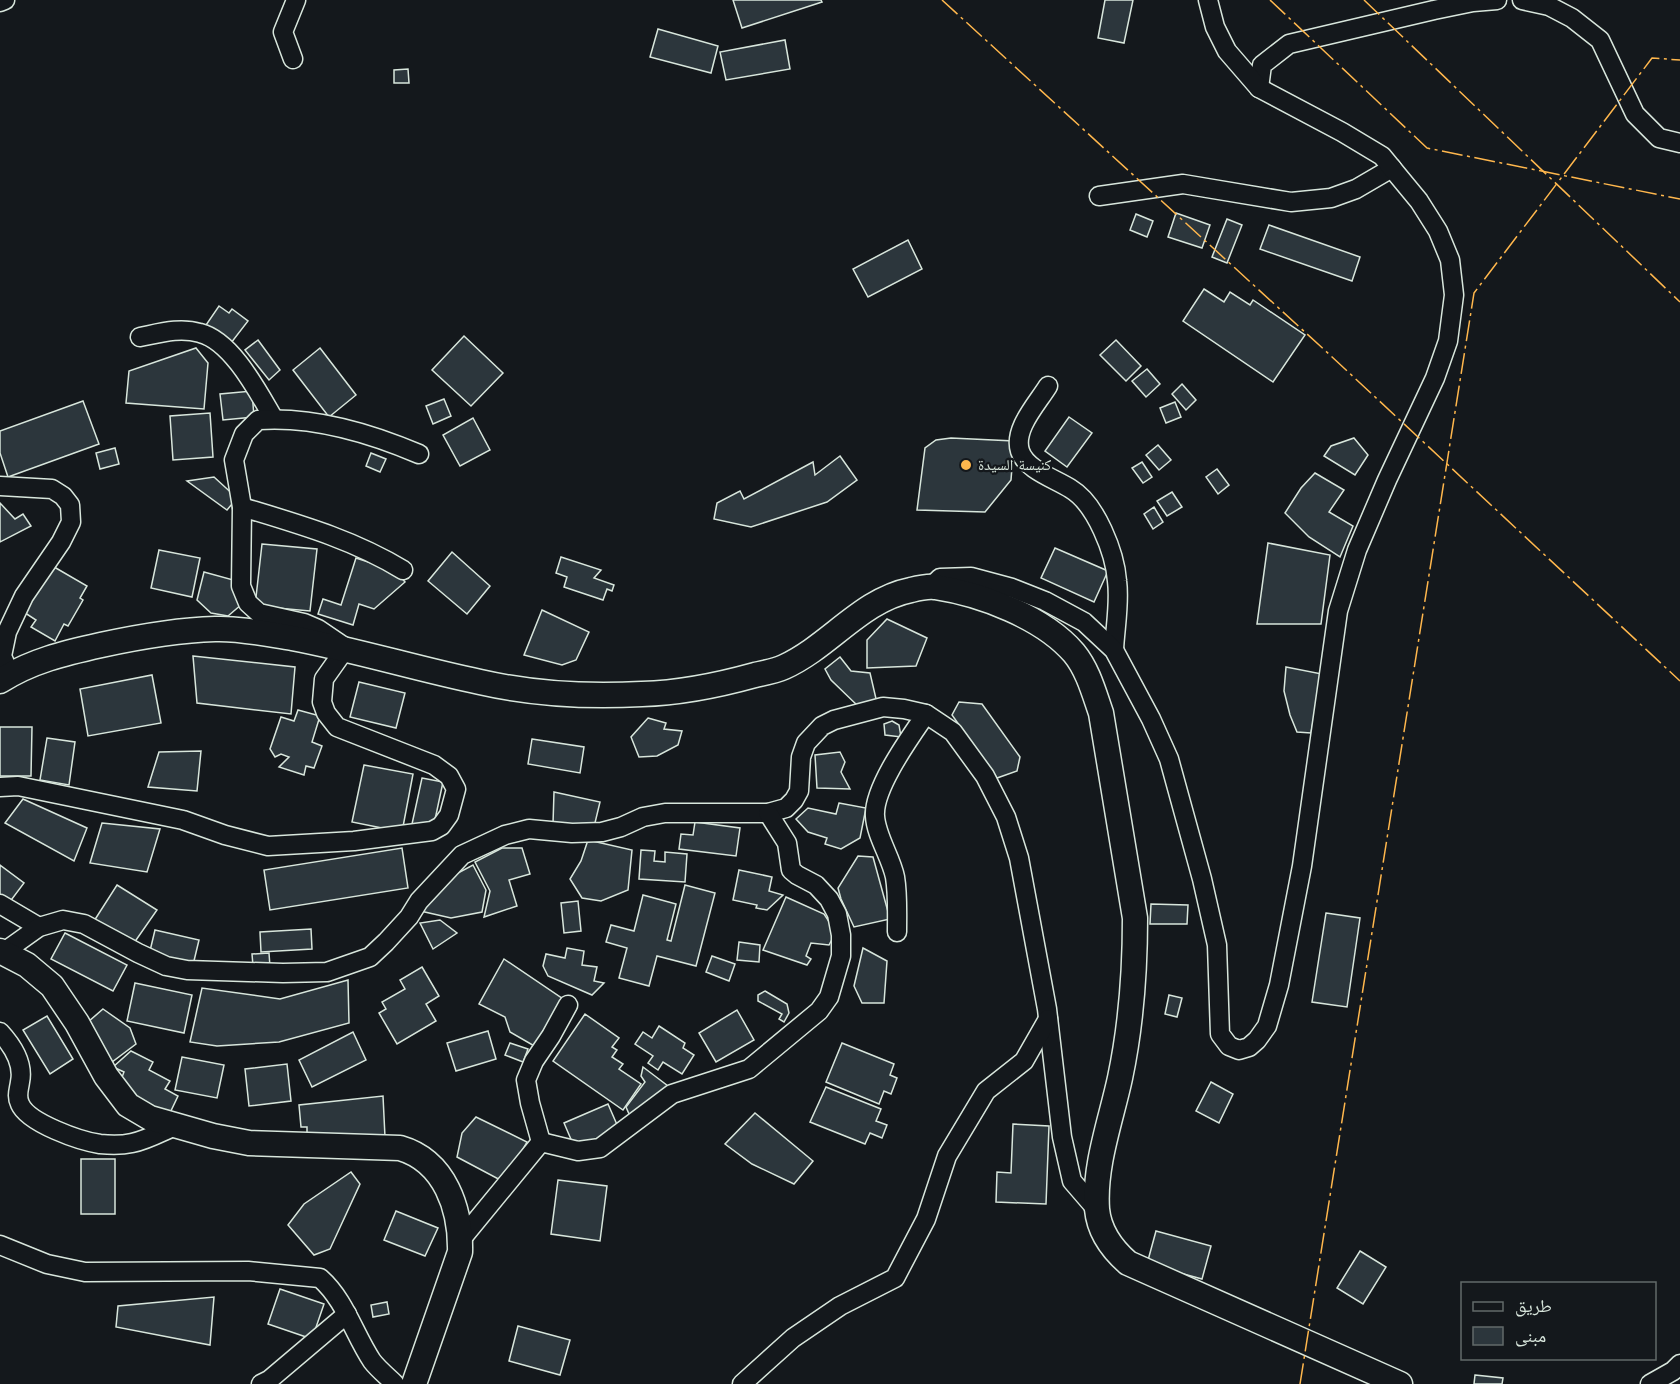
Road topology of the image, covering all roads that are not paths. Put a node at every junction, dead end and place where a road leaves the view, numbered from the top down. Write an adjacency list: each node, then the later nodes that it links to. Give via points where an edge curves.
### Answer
1 (5, 0): 6 (street)
2 (296, 0): 7 (street, via 283,32)
3 (1208, 0): 8 (street, via 1227,51)
4 (1497, 0): 8 (street, via 1434,10 1289,44 1262,65)
5 (1522, 0): 9 (street, via 1549,6 1600,40 1635,114 1659,138)
6 (0, 2)
7 (293, 59)
8 (1259, 88): 10 (street, via 1382,156)
9 (1680, 143)
10 (1392, 168): 11 (street, via 1331,198 1291,202 1183,184); 21 (street, via 1426,211 1450,260 1454,295 1448,341 1357,550 1338,610 1302,866 1281,974 1267,1026 1249,1047 1239,1050 1229,1046 1220,1034 1217,945 1169,759)
11 (1099, 196)
12 (140, 337): 14 (street, via 173,330 201,333 225,348 248,375)
13 (1048, 386): 21 (street, via 1020,434 1019,448 1023,458 1035,468 1075,490 1097,518 1118,581)
14 (274, 419): 15 (street, via 356,430); 17 (street, via 258,420 238,446 234,460)
15 (419, 454)
16 (0, 486): 22 (street, via 52,489 70,505 71,522 24,596 7,632 2,656)
17 (242, 507): 18 (street, via 341,538); 20 (street, via 241,586 248,603 259,613 318,629)
18 (403, 570)
19 (932, 586): 20 (main road, via 896,593 874,603 809,653 782,668 675,691 557,694 521,690); 21 (street, via 940,578 971,577 1012,588 1084,622); 35 (main road, via 984,598 1025,616 1049,632 1075,654 1091,682 1101,713 1133,907 1135,952 1124,1056 1100,1172)
20 (346, 648): 22 (main road, via 217,628 136,637 49,657); 24 (street, via 324,680 322,702 326,713 337,727 434,765 449,776 456,789 449,815 432,831 268,846 183,820 18,786)
21 (1114, 650)
22 (5, 678)
23 (926, 714): 25 (street, via 882,707 822,726 806,742 799,791 794,800 786,808); 28 (street, via 890,770 875,815 894,875); 31 (street, via 952,732 986,776 1006,817 1019,858)
24 (0, 787)
25 (768, 813): 27 (street, via 665,813 602,832 529,829 505,835 462,855 370,957 327,972 187,970 166,966 84,924 63,921); 34 (street, via 787,843 791,870 816,885 830,899 837,914 841,956 829,997 819,1011 749,1069 672,1094 600,1148 578,1151)
26 (0, 904): 27 (street)
27 (39, 927): 29 (street)
28 (897, 932)
29 (2, 952): 33 (main road, via 27,965 52,986 128,1105)
30 (568, 1005): 34 (street, via 526,1080)
31 (1048, 1019): 35 (street, via 1062,1137 1072,1181); 43 (street, via 1024,1061 986,1091 947,1156 926,1219 895,1278 840,1306 793,1338)
32 (0, 1032): 33 (street, via 16,1053 21,1078 17,1095 20,1105 27,1114 60,1132 100,1144 116,1144 133,1143)
33 (175, 1126): 37 (main road, via 249,1143 390,1147 413,1152 433,1167 450,1190 458,1216)
34 (541, 1142): 37 (street, via 463,1237)
35 (1097, 1210): 44 (main road, via 1114,1252 1128,1263)
36 (0, 1245): 38 (street, via 47,1264 85,1272 248,1271 314,1276 327,1284)
37 (460, 1252): 42 (main road)
38 (347, 1314): 40 (street); 41 (street, via 372,1362)
39 (1680, 1364): 45 (street)
40 (261, 1384)
41 (395, 1384)
42 (414, 1384)
43 (742, 1384)
44 (1400, 1384)
45 (1650, 1384)

